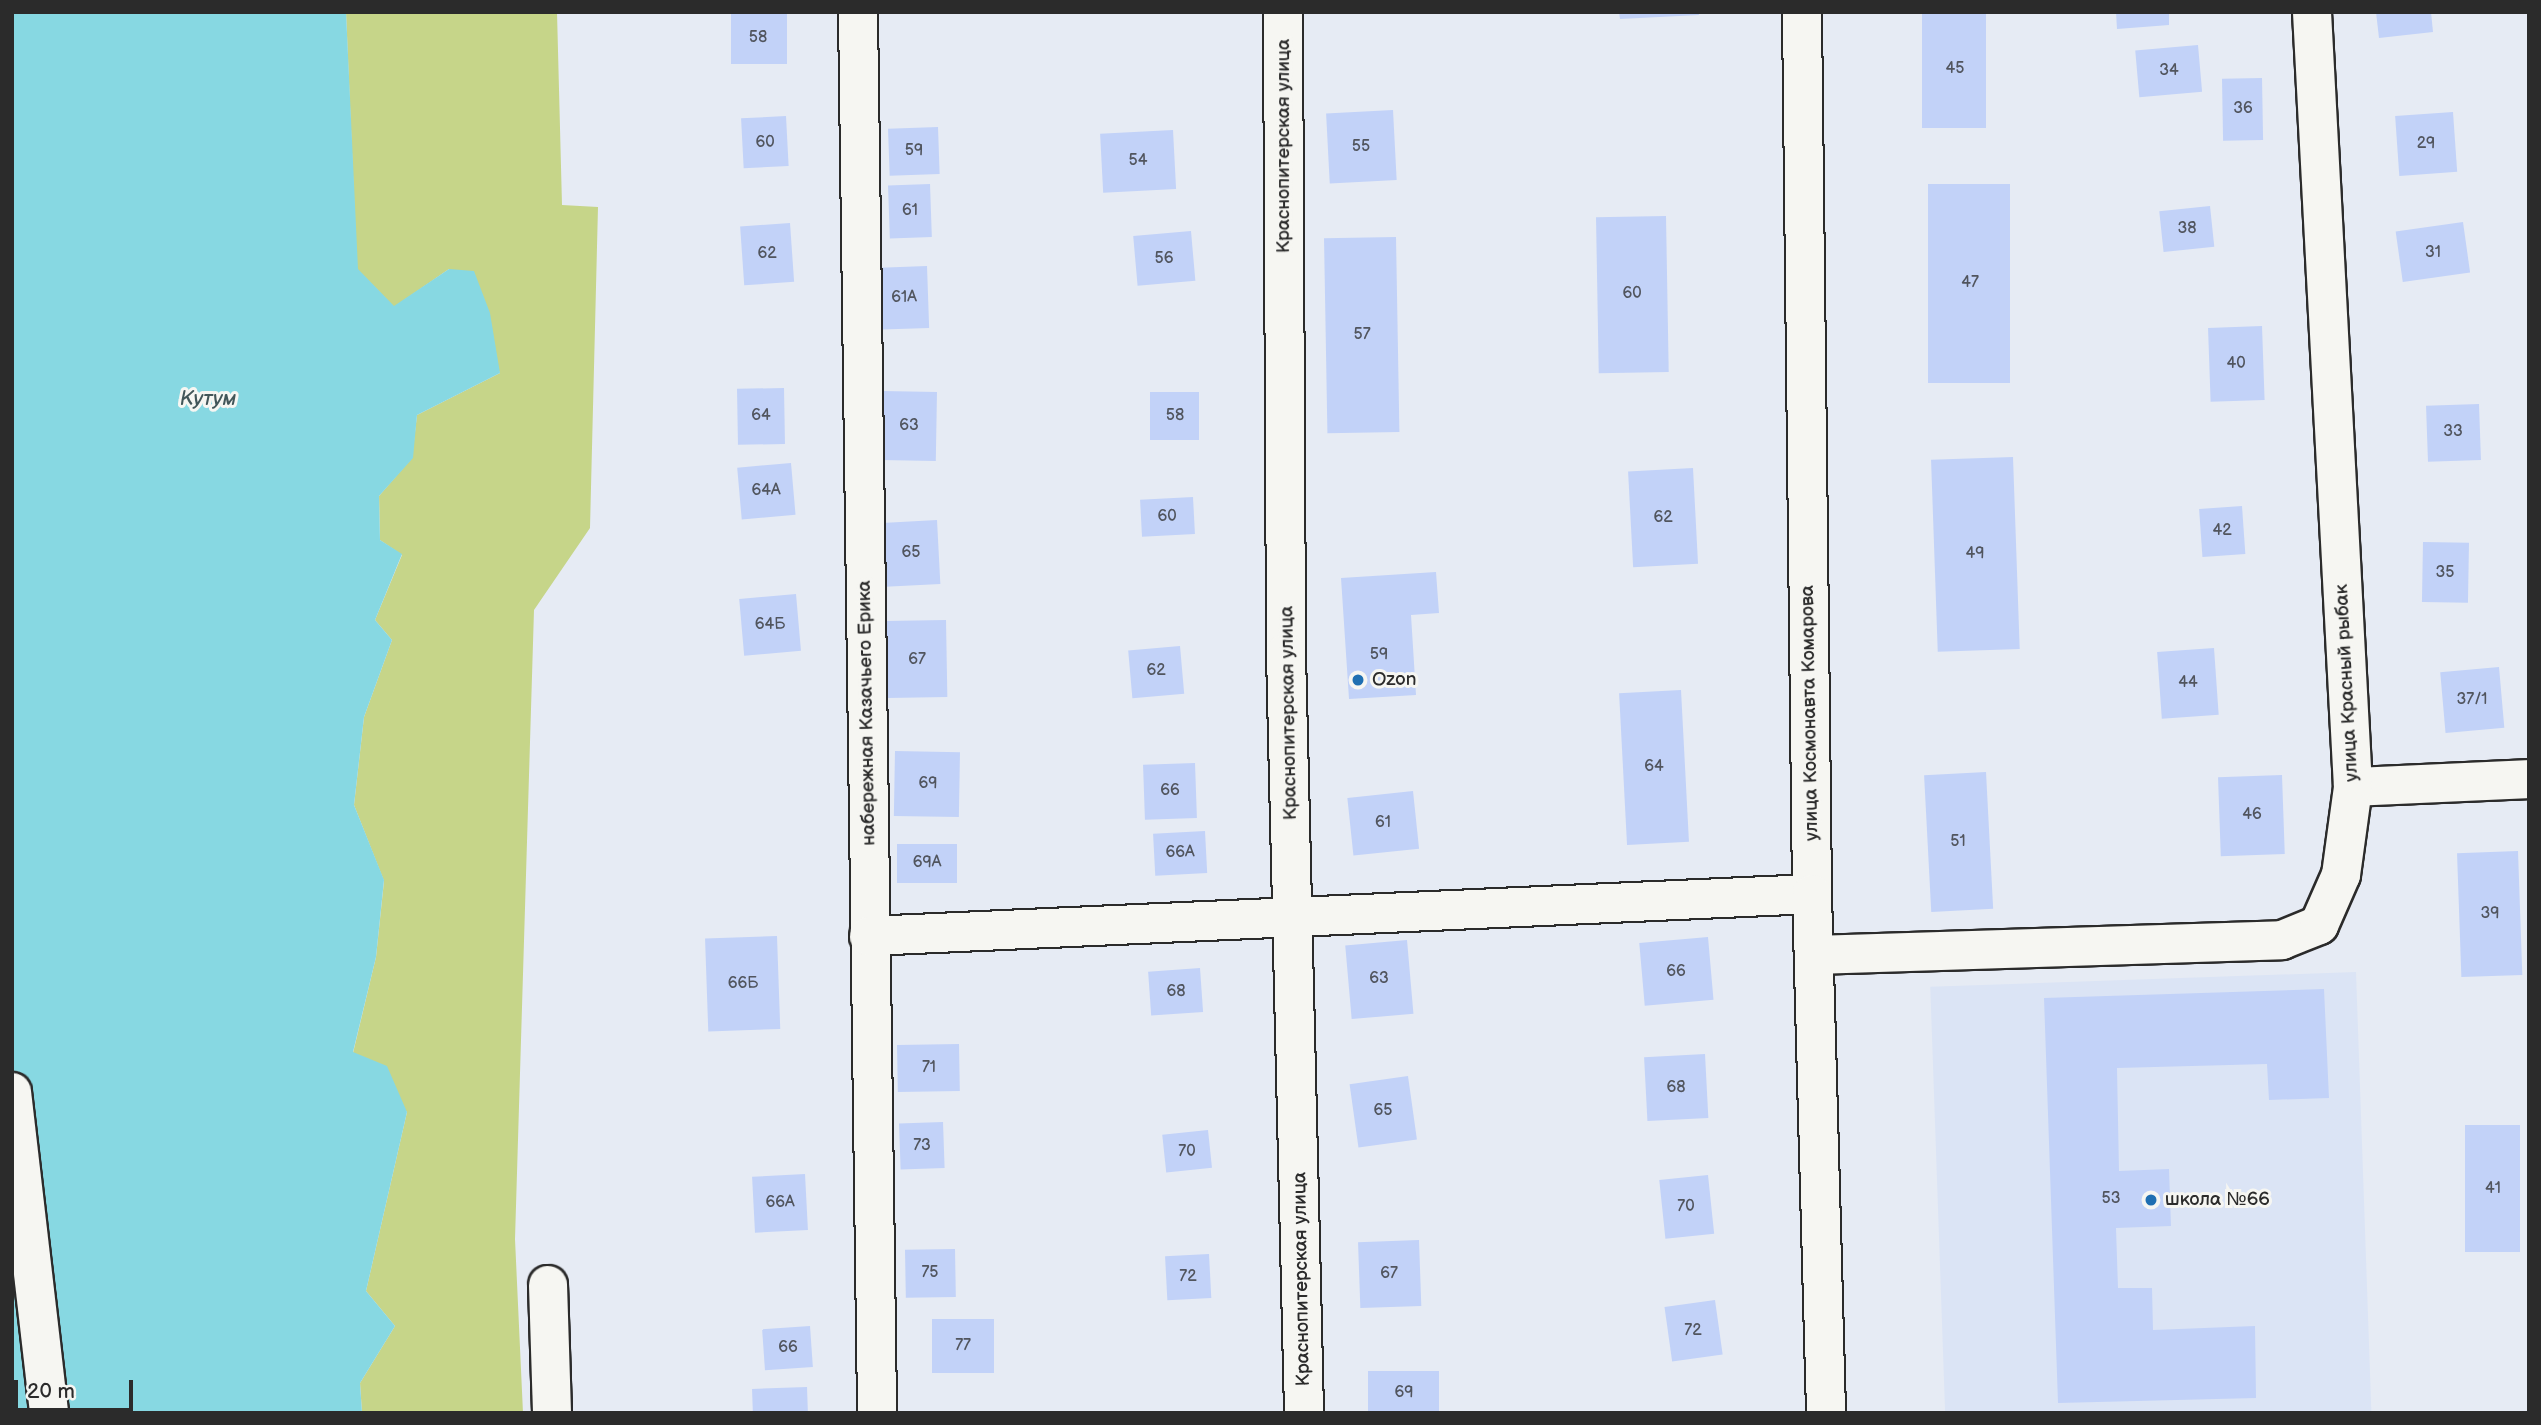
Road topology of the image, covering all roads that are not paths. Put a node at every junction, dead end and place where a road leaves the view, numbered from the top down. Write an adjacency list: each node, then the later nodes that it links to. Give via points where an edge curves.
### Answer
1 (858, 12): 9 (street, набережная Казачьего Ерика)
2 (1283, 12): 8 (street, Краснопитерская улица)
3 (1802, 12): 7 (street, улица Космонавта Комарова)
4 (2312, 12): 6 (street, улица Красный рыбак)
5 (2529, 779): 6 (street)
6 (2353, 787): 10 (street, улица Красный рыбак, via 2341,875 2319,925 2282,940)
7 (1812, 894): 8 (street); 10 (street, улица Космонавта Комарова)
8 (1293, 921): 9 (street); 16 (street, Краснопитерская улица)
9 (869, 936): 15 (street, набережная Казачьего Ерика)
10 (1814, 954): 17 (street, улица Космонавта Комарова)
11 (12, 1092): 13 (street)
12 (548, 1286): 14 (street)
13 (49, 1413)
14 (552, 1413)
15 (877, 1413)
16 (1304, 1413)
17 (1826, 1413)

